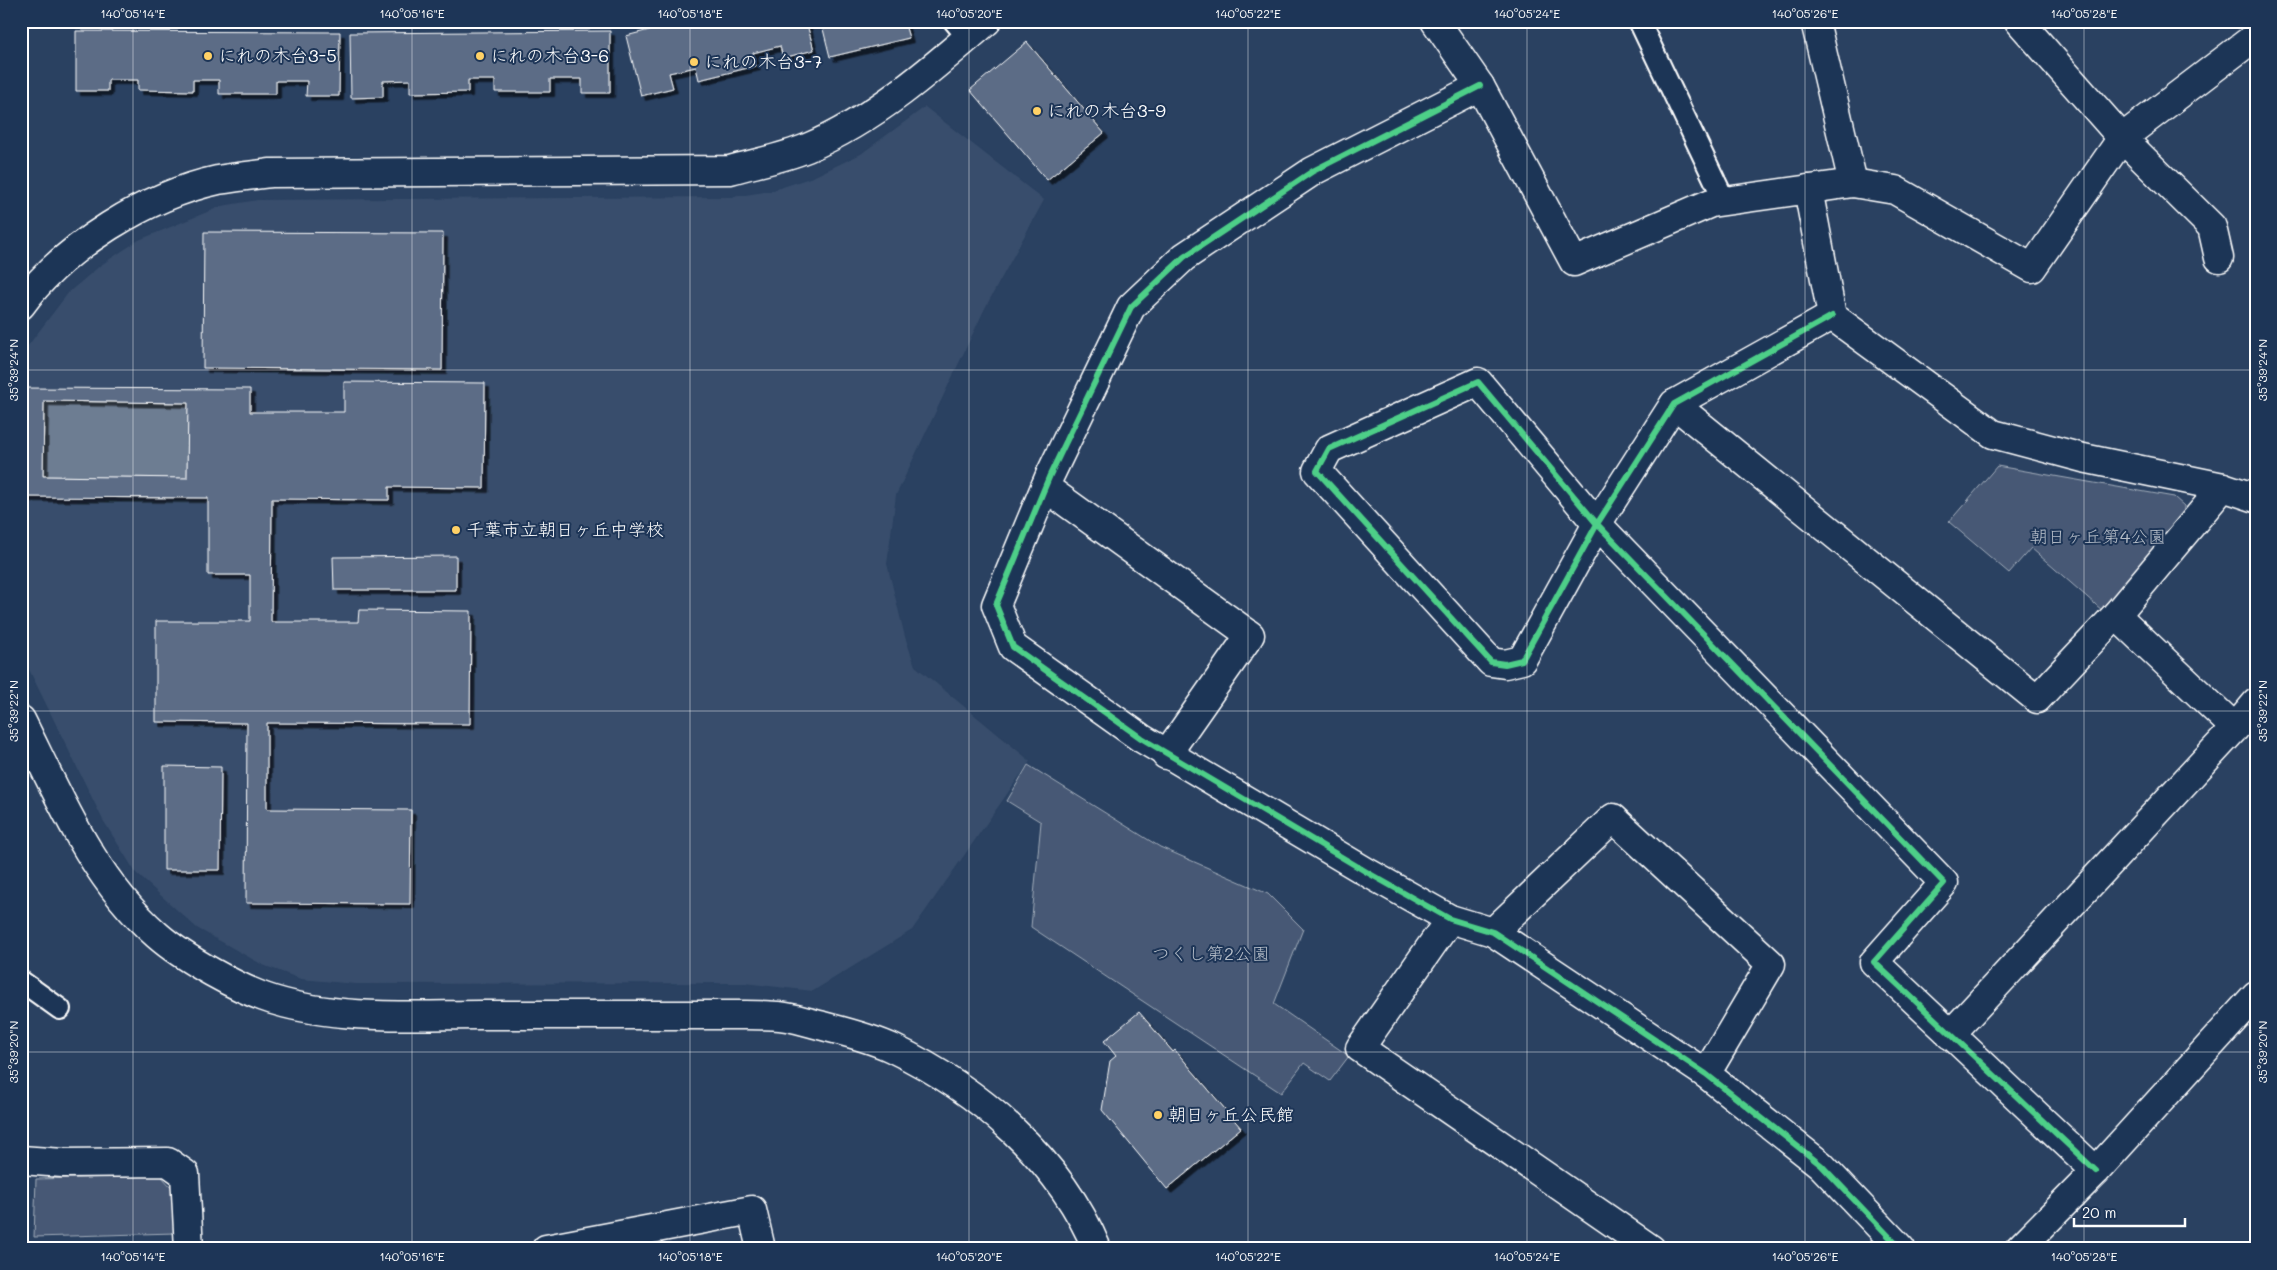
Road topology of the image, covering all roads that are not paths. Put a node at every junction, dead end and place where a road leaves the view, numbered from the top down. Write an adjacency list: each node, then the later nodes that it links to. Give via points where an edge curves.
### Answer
1 (1435, 21): 8 (street)
2 (1639, 21): 12 (lane)
3 (1815, 21): 10 (street)
4 (2019, 21): 9 (street)
5 (2244, 21): 7 (street)
6 (970, 27): 14 (street, via 880,109 806,149 730,170 272,173 217,181 132,213 96,235 59,264)
7 (2256, 36): 9 (street)
8 (1480, 86): 12 (street, via 1574,262 1711,203); 17 (street, via 1313,171 1184,257 1131,307)
9 (2122, 138): 10 (street, via 2032,268 1895,190); 13 (street, via 2212,227)
10 (1853, 183): 11 (street)
11 (1808, 189): 12 (street); 15 (street)
12 (1725, 202)
13 (2219, 258)
14 (21, 305)
15 (1832, 316): 16 (street); 18 (street, via 1993,434 2083,458)
16 (1674, 404): 20 (street); 21 (street, via 2037,699)
17 (1045, 487): 25 (street, via 996,605 1013,646); 25 (street, via 1250,636)
18 (2223, 487): 19 (street); 21 (street)
19 (2256, 498)
20 (1597, 524): 20 (street, via 1522,660 1505,664 1491,662 1317,471 1329,449 1478,382); 31 (street, via 1944,882 1874,962)
21 (2116, 615): 24 (street)
22 (2256, 703): 24 (street)
23 (21, 720): 39 (street, via 82,843 118,895 157,935 211,972 273,1000 343,1014 744,1015 787,1017 838,1030 890,1047 939,1073 989,1108 1028,1145 1059,1184)
24 (2235, 728): 31 (street)
25 (1166, 755): 26 (street)
26 (1450, 919): 27 (street); 40 (street, via 1360,1048)
27 (1493, 932): 32 (street); 32 (street, via 1613,818 1771,964)
28 (21, 980): 30 (lane)
29 (2256, 995): 34 (street)
30 (60, 1009)
31 (1950, 1035): 34 (street)
32 (1706, 1074): 41 (street, via 1822,1165)
33 (21, 1160): 36 (street, via 168,1162 185,1174)
34 (2096, 1171): 42 (street)
35 (653, 1239): 37 (street); 38 (street, via 752,1210)
36 (190, 1249)
37 (546, 1249)
38 (760, 1249)
39 (1097, 1249)
40 (1651, 1249)
41 (1901, 1249)
42 (2019, 1249)

